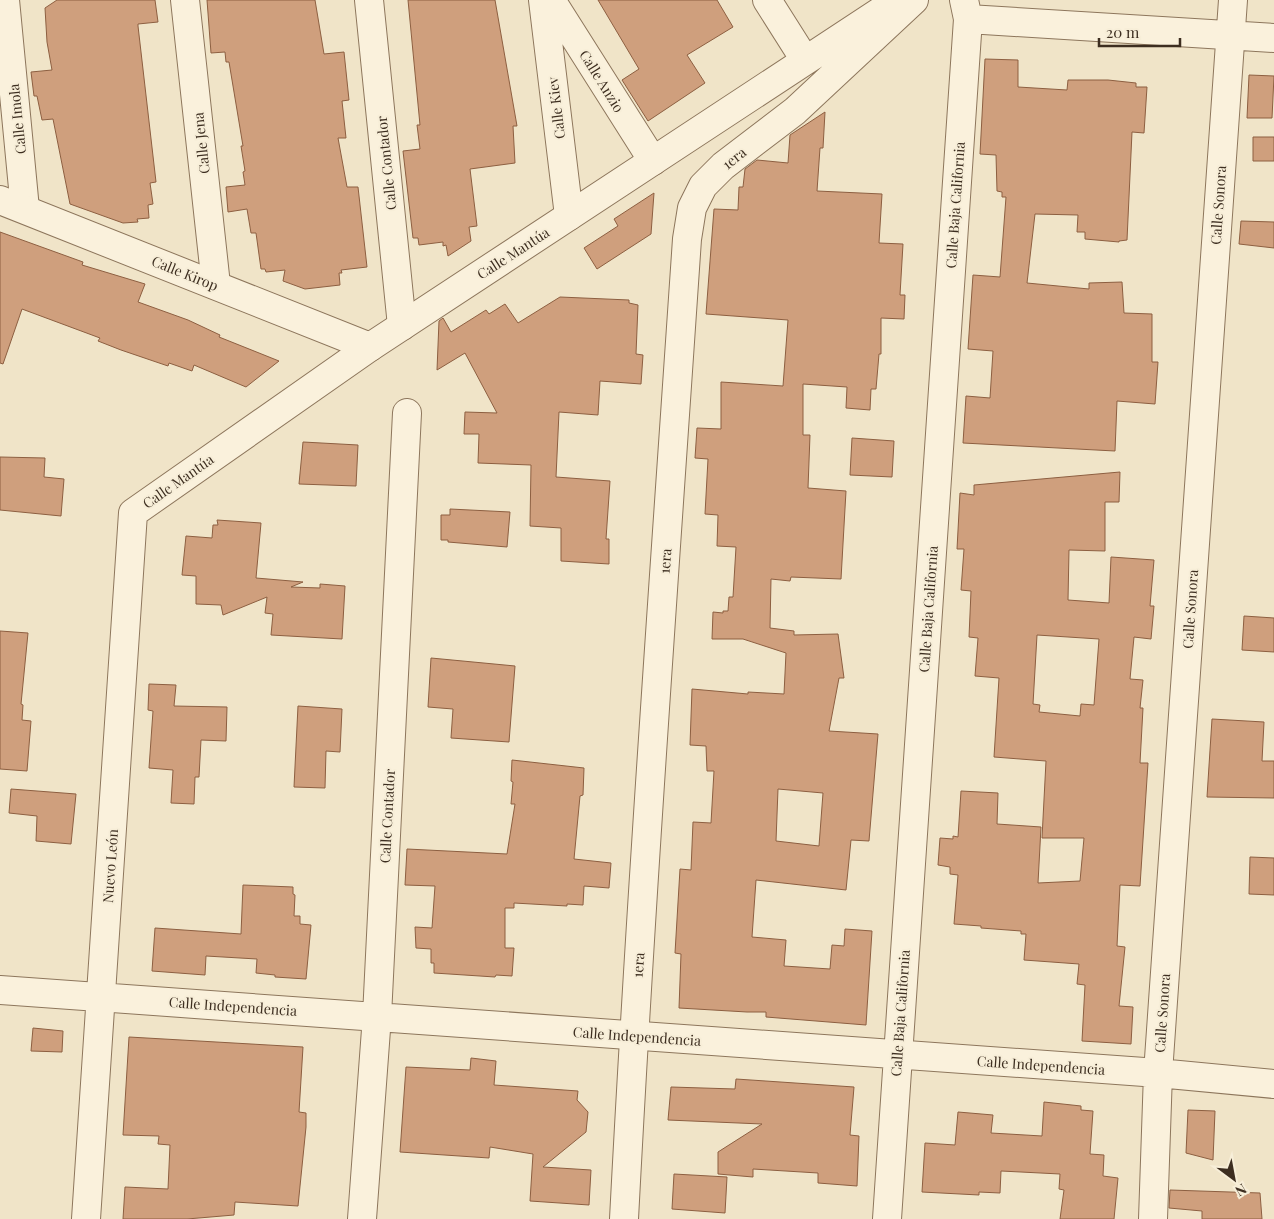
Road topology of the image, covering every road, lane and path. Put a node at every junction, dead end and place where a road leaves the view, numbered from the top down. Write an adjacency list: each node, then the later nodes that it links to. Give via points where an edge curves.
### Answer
1 (5, 0): 16 (street, Calle Imola)
2 (186, 0): 18 (street, Calle Jena)
3 (370, 0): 19 (street, Calle Contador)
4 (543, 0): 17 (street, Calle Kiev)
5 (550, 0): 14 (street, Calle Anzio)
6 (767, 0): 13 (street)
7 (897, 0): 13 (street, Calle Mantúa)
8 (914, 0): 26 (street, 1era, via 794,111 723,166 703,186 692,208 687,239)
9 (1233, 0): 11 (street, Calle Sonora)
10 (966, 9): 11 (street); 27 (street, Calle Baja California)
11 (1230, 35): 12 (street); 28 (street, Calle Sonora)
12 (1274, 38)
13 (806, 60): 14 (street, Calle Mantúa)
14 (653, 161): 17 (street, Calle Mantúa)
15 (0, 200): 16 (street, Calle Kirop)
16 (26, 209): 18 (street, Calle Kirop)
17 (569, 216): 19 (street, Calle Mantúa)
18 (216, 285): 20 (street, Calle Kirop)
19 (402, 326): 20 (street, Calle Mantúa)
20 (370, 347): 22 (street, Calle Mantúa)
21 (407, 413): 25 (street, Calle Contador)
22 (133, 513): 24 (street, Nuevo León)
23 (0, 990): 24 (street, Calle Independencia)
24 (101, 997): 25 (street, Calle Independencia); 30 (street, Nuevo León)
25 (377, 1016): 26 (street, Calle Independencia); 31 (street, Calle Contador)
26 (634, 1037): 27 (street, Calle Independencia); 32 (street, 1era)
27 (897, 1054): 28 (street, Calle Independencia); 33 (street, Calle Baja California)
28 (1158, 1073): 29 (street, Calle Independencia); 34 (street, Calle Sonora)
29 (1274, 1084)
30 (86, 1219)
31 (362, 1219)
32 (624, 1219)
33 (887, 1219)
34 (1153, 1219)

